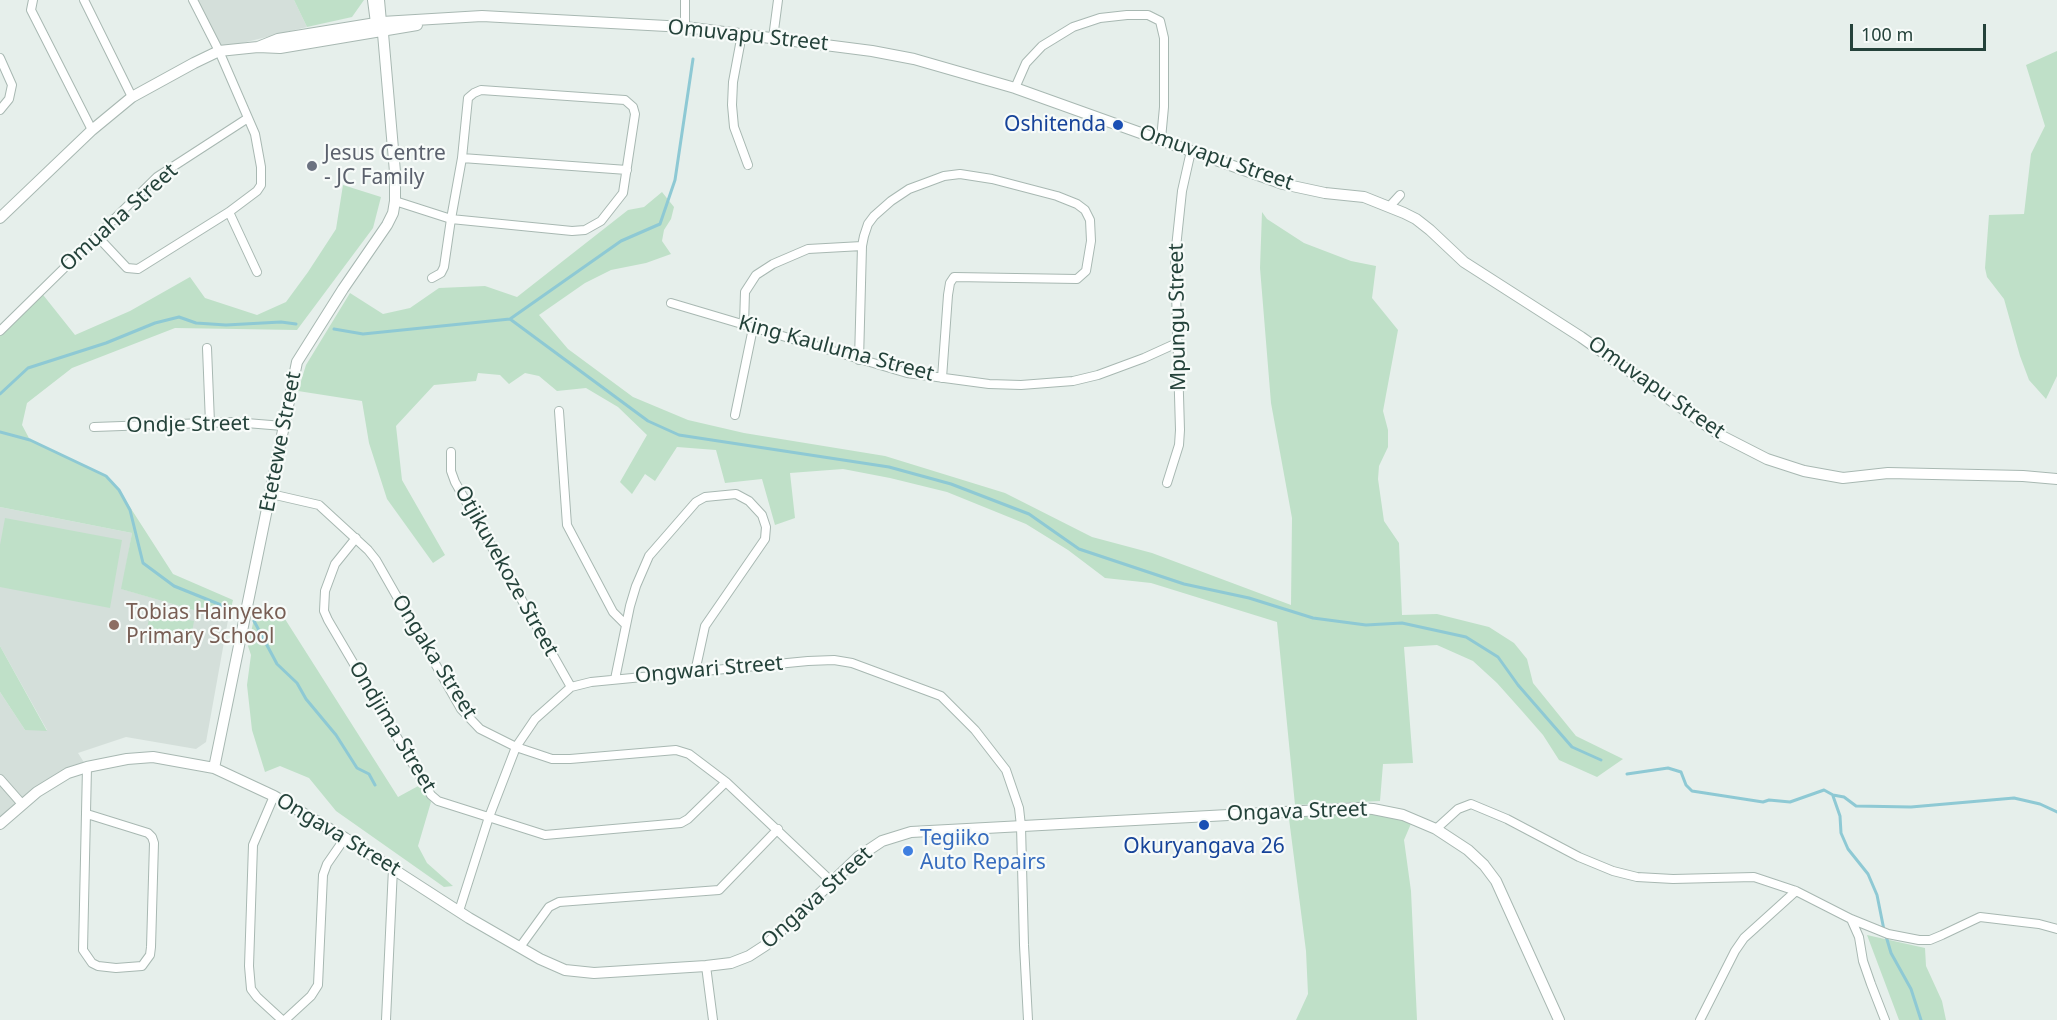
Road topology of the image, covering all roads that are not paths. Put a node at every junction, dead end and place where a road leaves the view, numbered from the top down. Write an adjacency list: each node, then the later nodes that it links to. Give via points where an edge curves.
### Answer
1 (33, 0): 18 (street, via 32,10)
2 (84, 0): 15 (street)
3 (193, 0): 12 (street)
4 (372, 0): 8 (street, Etetewe Street)
5 (380, 0): 8 (street, Etetewe Street)
6 (685, 0): 9 (street)
7 (778, 0): 11 (street)
8 (379, 26): 9 (street, Omuvapu Street, via 482,16); 12 (street, Omuvapu Street, via 280,48); 25 (street, Etetewe Street)
9 (685, 27): 10 (street, Omuvapu Street)
10 (742, 34): 11 (street, Omuvapu Street); 22 (street, via 732,105 734,127)
11 (773, 38): 14 (street, Omuvapu Street, via 914,59)
12 (219, 51): 15 (street, Omuvapu Street); 17 (street)
13 (0, 58): 16 (street, via 12,85 9,99)
14 (1015, 88): 19 (street, Omuvapu Street); 19 (street, via 1026,63 1041,46 1073,27 1100,18 1148,15 1160,21 1164,38)
15 (132, 97): 18 (street, Omuvapu Street)
16 (0, 110)
17 (248, 118): 27 (street, via 259,149 261,185); 30 (street, Omuaha Street, via 158,177)
18 (92, 130): 28 (street, Omuvapu Street)
19 (1161, 139): 20 (street, Omuvapu Street)
20 (1191, 151): 26 (street, Omuvapu Street, via 1283,184 1364,197); 37 (street, Mpungu Street, via 1177,224)
21 (462, 158): 23 (street); 23 (street, via 468,98 481,90 625,99 635,114); 29 (street)
22 (748, 165)
23 (627, 170): 29 (street, via 623,193 614,206 601,221 585,230)
24 (1400, 195): 26 (street)
25 (395, 201): 29 (street); 44 (street, Etetewe Street, via 387,225 297,362)
26 (1389, 207): 47 (street, Omuvapu Street, via 1416,219 1464,262 1581,337 1720,435 1767,459 1843,478 1888,473)
27 (229, 212): 30 (street, via 138,269 127,268); 32 (street)
28 (0, 218)
29 (451, 219): 33 (street, via 444,267)
30 (96, 235): 36 (street, Omuaha Street)
31 (862, 246): 35 (street, via 808,249 756,275 745,292); 39 (street); 40 (street, via 868,224 891,201 909,189 944,176 992,179 1057,196 1085,210 1090,220 1091,241 1086,271 1077,279 954,277 948,295)
32 (257, 272)
33 (432, 278)
34 (671, 303): 35 (street, King Kauluma Street)
35 (749, 326): 39 (street, King Kauluma Street); 42 (street)
36 (0, 331)
37 (1177, 343): 40 (street, King Kauluma Street, via 1126,365 1073,381 1011,385); 48 (street, Mpungu Street, via 1180,430)
38 (207, 348): 43 (street)
39 (859, 360): 40 (street, King Kauluma Street)
40 (942, 378)
41 (559, 411): 51 (street, via 567,525 613,612)
42 (735, 415)
43 (210, 423): 44 (street, Ondje Street); 45 (street, Ondje Street)
44 (283, 426): 49 (street, Etetewe Street)
45 (94, 427)
46 (451, 452): 54 (street, Otjikuvekoze Street, via 455,482)
47 (2057, 479)
48 (1167, 483)
49 (271, 494): 50 (street, Ongaka Street, via 319,505); 57 (street, Etetewe Street)
50 (356, 538): 55 (street, Ongaka Street, via 376,560 461,709 480,729); 63 (street, Ondjima Street, via 335,564 328,582 324,611 328,620 431,795 438,801)
51 (625, 624): 52 (street, via 650,556 670,530 705,497 741,496 762,515 765,539 705,626); 53 (street)
52 (695, 672): 53 (street, Ongwari Street); 65 (street, Ongwari Street, via 834,660 941,696 975,730 1005,770 1019,808)
53 (615, 679): 54 (street, Ongwari Street)
54 (571, 687): 55 (street, Ongwari Street, via 535,719)
55 (516, 747): 59 (street, Ongaka Street, via 552,759 676,750 689,754); 63 (street, Ongwari Street)
56 (87, 767): 57 (street, Ongava Street, via 153,757); 61 (street, Ongava Street, via 58,779); 62 (street)
57 (214, 768): 60 (street, Ongava Street)
58 (0, 779): 61 (street)
59 (726, 782): 63 (street, Ondjima Street, via 688,819 672,824 546,835); 66 (street, Ongaka Street)
60 (274, 796): 68 (street, Ongava Street); 77 (street, via 253,844 249,966 251,989)
61 (22, 804): 64 (street, Ongava Street)
62 (87, 814): 62 (street, via 83,950 98,966 142,966 151,947 152,837)
63 (489, 817): 72 (street, Ongwari Street)
64 (0, 824)
65 (1021, 826): 67 (street, Ongava Street, via 1359,807 1403,815); 70 (street, Ongava Street, via 911,832 882,841); 80 (street, Ongwari Street)
66 (778, 829): 70 (street, Ongaka Street); 75 (street, via 719,890 560,903 549,907)
67 (1436, 829): 71 (street, via 1458,808 1471,804 1613,871 1673,879 1754,877); 81 (street, Ongava Street, via 1468,850 1496,881)
68 (345, 838): 69 (street, Ongava Street); 77 (street, via 323,875 318,985)
69 (393, 868): 72 (street, Ongava Street); 78 (street)
70 (832, 882): 76 (street, Ongava Street, via 766,945 731,963)
71 (1796, 891): 73 (street); 82 (street, via 1744,938)
72 (459, 912): 75 (street, Ongava Street)
73 (1851, 919): 74 (street, via 1888,934 1919,940 1930,940 1980,917); 83 (street)
74 (2057, 929)
75 (520, 947): 76 (street, Ongava Street, via 565,970 594,973)
76 (706, 966): 79 (street)
77 (283, 1020)
78 (386, 1020)
79 (713, 1020)
80 (1028, 1020)
81 (1559, 1020)
82 (1700, 1020)
83 (1885, 1020)

